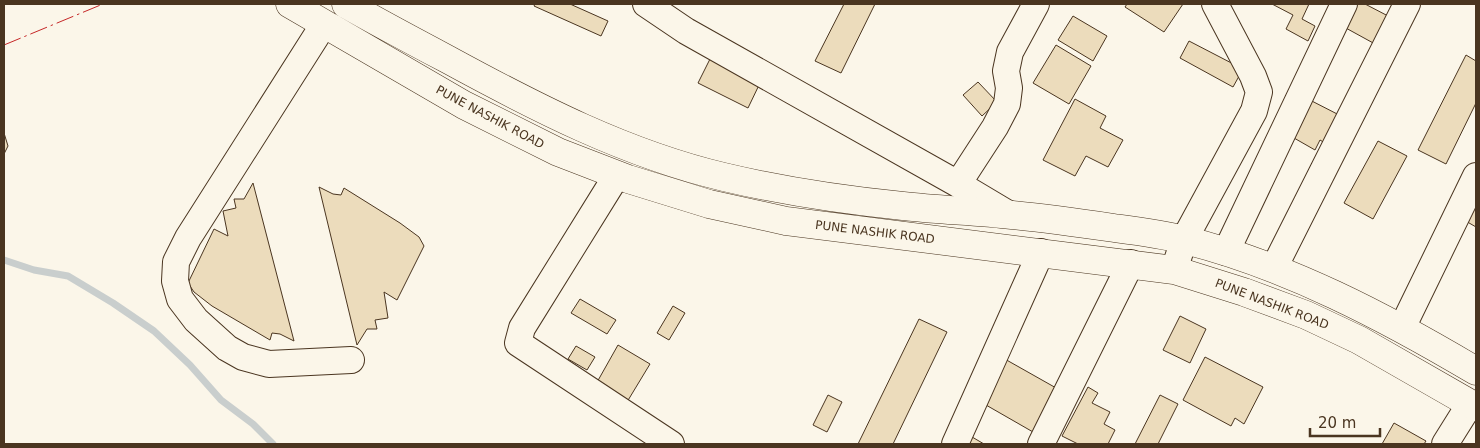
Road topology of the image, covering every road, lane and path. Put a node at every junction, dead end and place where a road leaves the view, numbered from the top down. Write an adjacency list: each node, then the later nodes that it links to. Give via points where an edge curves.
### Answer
1 (290, 4): 8 (highway, PUNE NASHIK ROAD)
2 (346, 4): 12 (highway, via 534,105 669,161 819,196)
3 (646, 4): 11 (street, via 686,31)
4 (1036, 4): 11 (street, via 1010,52 1006,71 1007,104)
5 (1215, 4): 13 (street, via 1259,92 1254,111)
6 (1344, 4): 15 (street)
7 (1407, 4): 17 (street)
8 (324, 24): 9 (highway, PUNE NASHIK ROAD, via 464,105 558,152); 20 (street, via 188,238 176,262 175,281 180,299 196,320 227,348 243,357 269,364)
9 (616, 175): 14 (highway, PUNE NASHIK ROAD, via 709,204 786,221); 23 (street, via 522,328 518,344)
10 (1476, 176): 19 (street)
11 (958, 184): 12 (street)
12 (1010, 214): 13 (highway)
13 (1184, 240): 15 (highway); 18 (street)
14 (1041, 252): 16 (highway, PUNE NASHIK ROAD); 24 (street)
15 (1226, 252): 17 (highway)
16 (1131, 263): 18 (highway, PUNE NASHIK ROAD); 25 (street)
17 (1274, 268): 19 (highway)
18 (1174, 270): 22 (highway, PUNE NASHIK ROAD, via 1306,314 1359,340)
19 (1402, 328): 21 (highway)
20 (351, 360)
21 (1476, 371)
22 (1473, 406): 26 (street)
23 (671, 444)
24 (955, 444)
25 (1041, 444)
26 (1445, 444)

